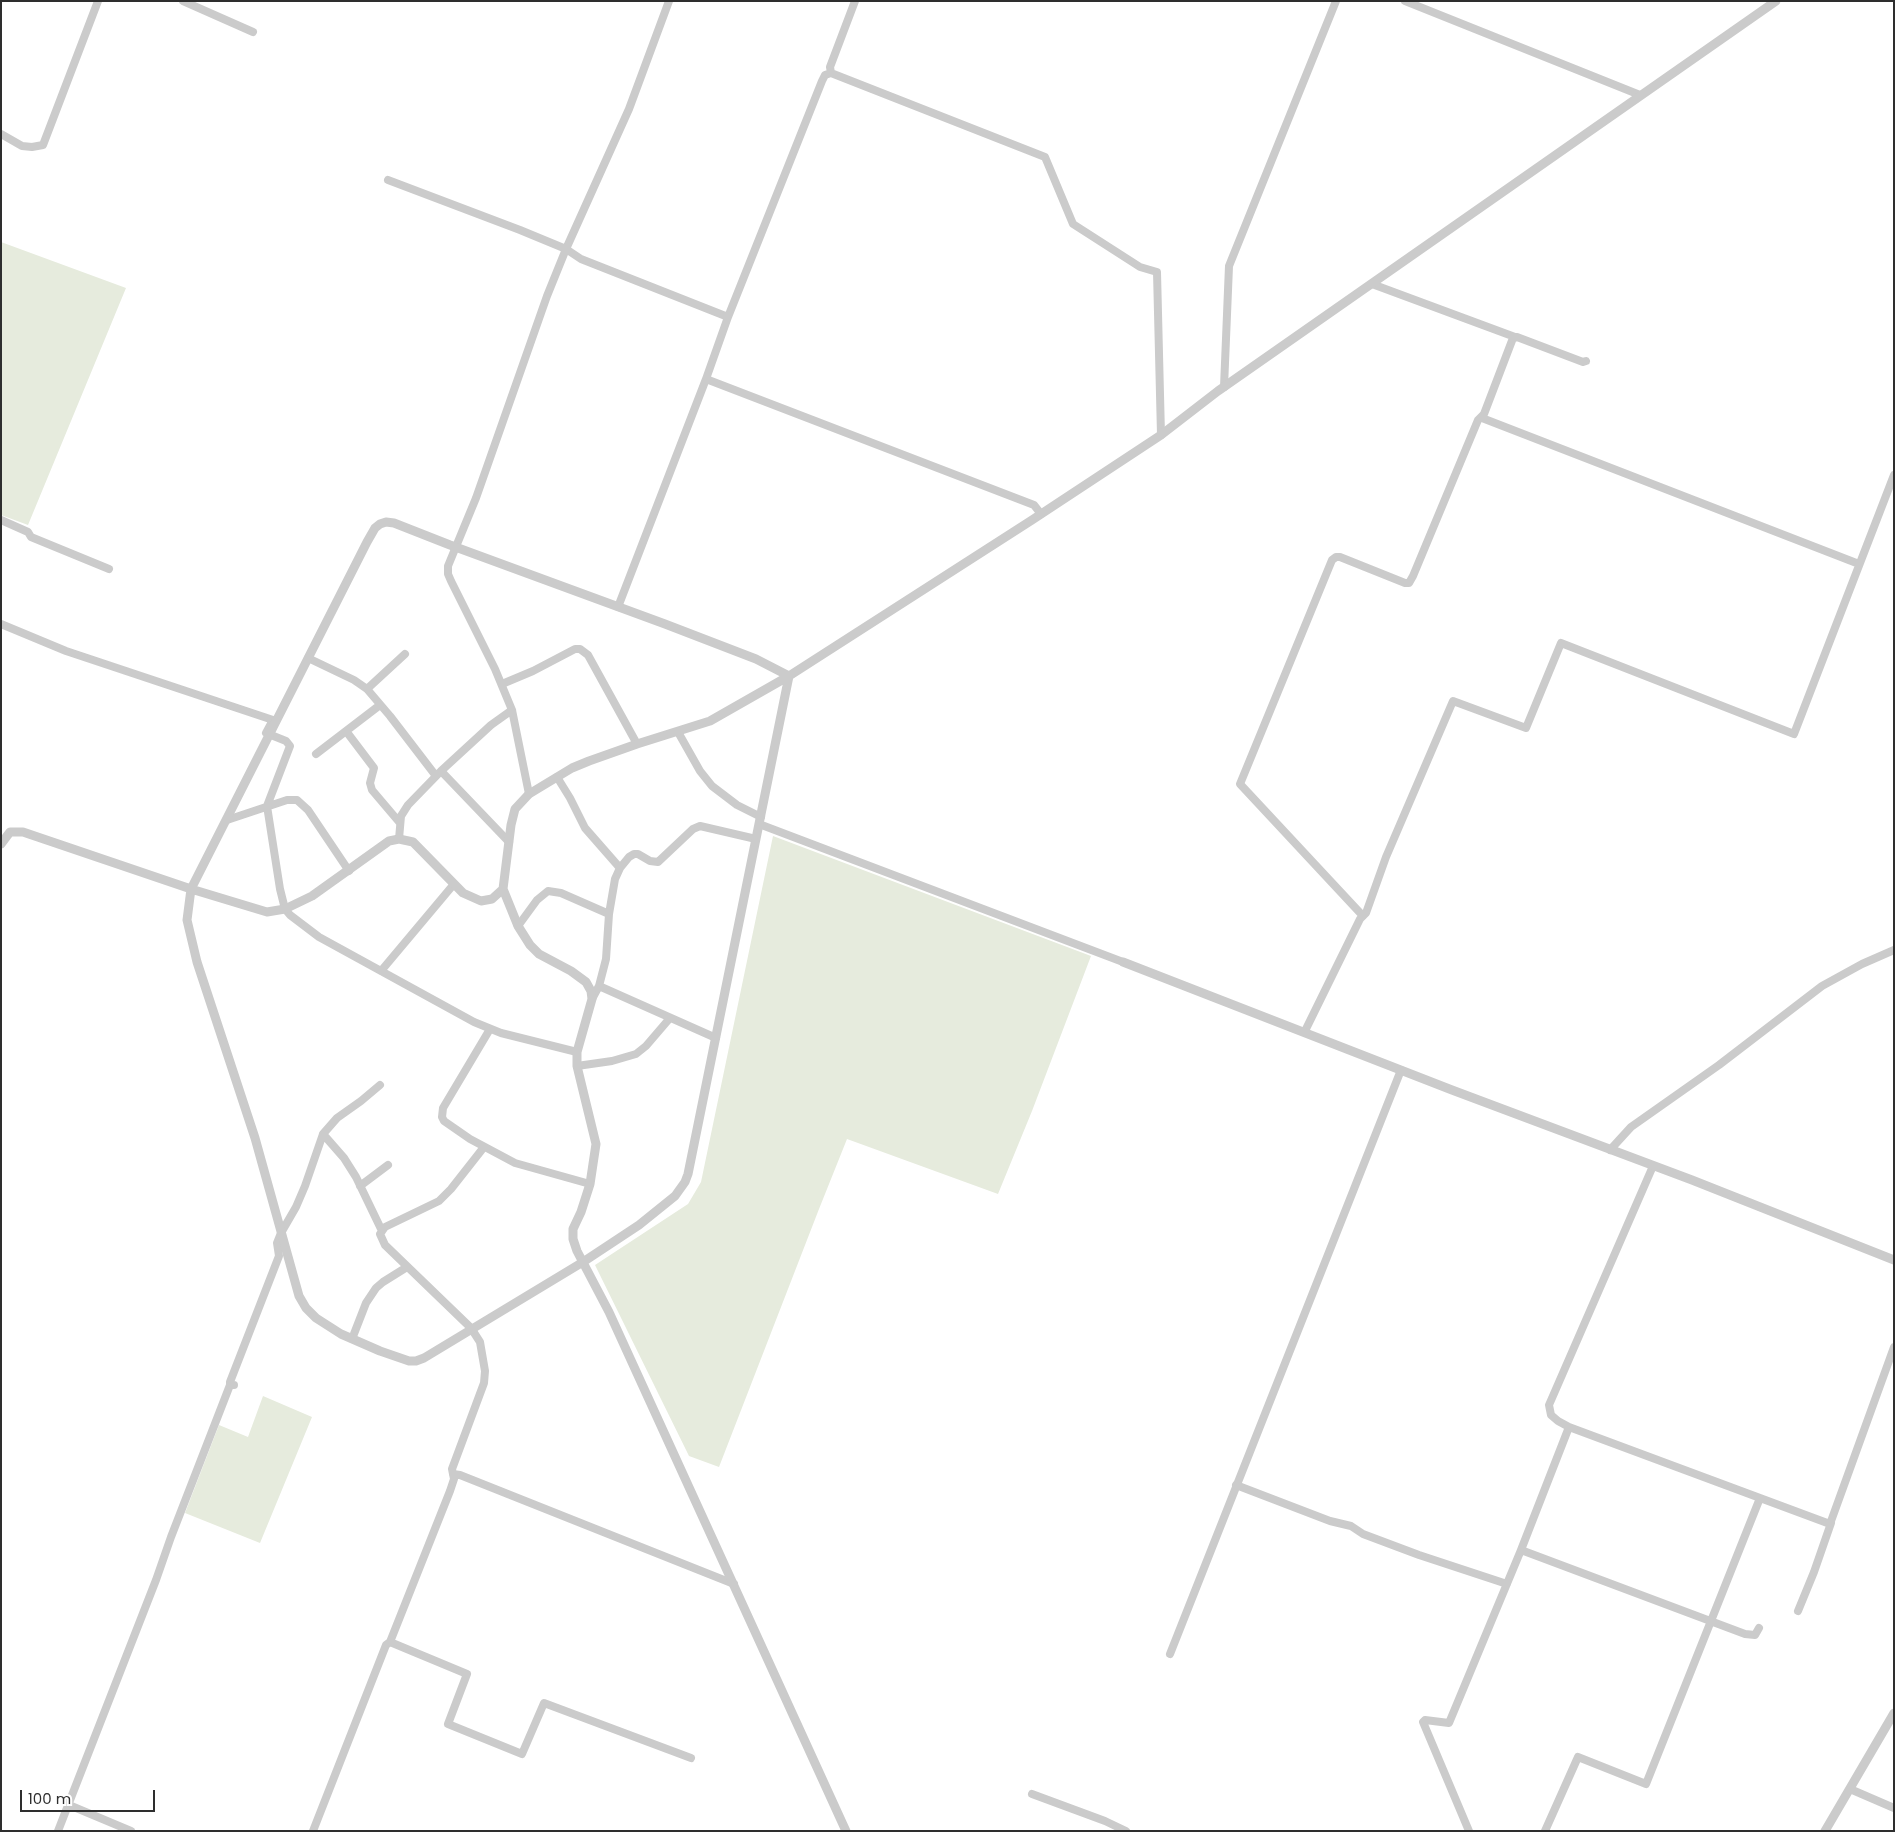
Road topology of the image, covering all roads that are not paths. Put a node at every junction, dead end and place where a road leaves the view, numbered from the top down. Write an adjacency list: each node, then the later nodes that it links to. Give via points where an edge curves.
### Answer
1 (98, 1): 11 (street, via 43,145 22,146)
2 (184, 1): 8 (street)
3 (669, 1): 13 (street, via 629,109)
4 (856, 1): 9 (street, via 830,67)
5 (1336, 1): 19 (street, via 1228,266)
6 (1406, 1): 10 (street)
7 (1776, 1): 10 (street)
8 (253, 32)
9 (831, 73): 15 (street, via 822,80); 21 (street, via 1046,157 1073,224 1140,267 1157,272)
10 (1640, 95): 14 (street)
11 (1, 134)
12 (388, 180): 13 (street)
13 (566, 249): 15 (street, via 581,259); 25 (street, via 479,490)
14 (1372, 284): 16 (street); 19 (street)
15 (728, 318): 18 (street)
16 (1515, 337): 17 (street); 20 (street)
17 (1586, 361)
18 (706, 379): 23 (street, via 1034,505); 28 (street)
19 (1224, 387): 21 (street)
20 (1482, 418): 26 (street); 60 (street, via 1478,420 1408,582 1340,558 1332,560 1240,784)
21 (1161, 435): 23 (street)
22 (1894, 475): 26 (street)
23 (1041, 514): 32 (street)
24 (1, 520): 27 (street, via 28,532 31,537)
25 (455, 547): 28 (street); 31 (street, via 394,523 380,524 367,542); 33 (street, via 448,574)
26 (1859, 564): 60 (street, via 1794,734 1561,643 1526,728 1453,701)
27 (108, 569)
28 (618, 607): 32 (street, via 756,659)
29 (1, 624): 39 (street, via 89,659 273,720 266,733)
30 (405, 654): 34 (street)
31 (308, 658): 34 (street); 39 (street)
32 (789, 676): 38 (street, via 726,713); 47 (street)
33 (502, 684): 36 (street); 40 (street, via 580,649 588,655)
34 (367, 689): 35 (street)
35 (380, 705): 37 (street); 42 (street)
36 (512, 710): 42 (street); 44 (street)
37 (346, 731): 41 (street); 48 (street, via 374,768 370,783 372,790)
38 (678, 732): 40 (street); 47 (street, via 712,786)
39 (270, 734): 45 (street, via 290,746); 46 (street)
40 (637, 744): 43 (street, via 572,768)
41 (316, 754)
42 (438, 774): 48 (street, via 408,805); 51 (street)
43 (557, 777): 44 (street); 53 (street, via 585,828)
44 (529, 794): 51 (street, via 515,809)
45 (267, 806): 46 (street); 54 (street, via 293,799 302,803); 58 (street)
46 (226, 820): 56 (street)
47 (760, 821): 50 (street); 63 (street)
48 (400, 823): 49 (street)
49 (399, 839): 54 (street, via 389,841); 55 (street, via 413,842)
50 (756, 839): 53 (street, via 696,827 658,862 634,854); 70 (street)
51 (509, 842): 57 (street)
52 (1, 844): 56 (street, via 10,832 23,832)
53 (620, 868): 59 (street)
54 (348, 871): 58 (street, via 312,896)
55 (454, 884): 57 (street, via 463,893 481,901 492,899); 64 (street)
56 (192, 889): 58 (street, via 262,911); 83 (street, via 187,910 189,933 255,1138)
57 (503, 889): 61 (street)
58 (286, 909): 64 (street, via 307,929)
59 (609, 914): 61 (street, via 548,891); 65 (street, via 606,959)
60 (1363, 916): 69 (street)
61 (518, 926): 66 (street, via 539,954 586,982 592,991)
62 (1894, 950): 77 (street, via 1822,986 1631,1127)
63 (1123, 962): 69 (street)
64 (381, 971): 68 (street)
65 (599, 986): 66 (street); 67 (street)
66 (592, 999): 71 (street)
67 (670, 1018): 70 (street); 72 (street, via 636,1054)
68 (490, 1029): 71 (street); 76 (street, via 442,1112 449,1125)
69 (1305, 1031): 73 (street)
70 (716, 1038): 85 (street, via 688,1174 680,1190 662,1208)
71 (577, 1052): 72 (street)
72 (578, 1066): 80 (street, via 596,1144)
73 (1401, 1070): 77 (street); 92 (street)
74 (380, 1085): 75 (street, via 337,1118)
75 (323, 1134): 81 (street, via 344,1158); 83 (street, via 305,1186)
76 (484, 1147): 80 (street, via 524,1166); 82 (street, via 439,1201)
77 (1610, 1150): 79 (street)
78 (388, 1165): 81 (street)
79 (1653, 1166): 84 (street); 90 (street, via 1550,1405 1551,1415)
80 (590, 1184): 85 (street, via 572,1235)
81 (360, 1186): 82 (street)
82 (382, 1231): 86 (street, via 385,1245)
83 (281, 1233): 88 (street, via 292,1277 306,1308 326,1325); 107 (street, via 277,1243 279,1256 232,1385)
84 (1894, 1260)
85 (583, 1262): 87 (street); 96 (street, via 610,1312)
86 (407, 1267): 87 (street); 88 (street, via 376,1288)
87 (471, 1328): 88 (street, via 416,1361 408,1361); 91 (street, via 480,1342 484,1383 452,1469)
88 (352, 1338)
89 (1894, 1347): 94 (street)
90 (1569, 1427): 93 (street); 95 (street)
91 (453, 1474): 96 (street, via 460,1474); 101 (street, via 450,1491)
92 (1236, 1485): 97 (street, via 1351,1526 1363,1534 1419,1555); 102 (street)
93 (1760, 1498): 94 (street); 99 (street)
94 (1831, 1523): 98 (street)
95 (1521, 1550): 97 (street); 99 (street)
96 (734, 1584): 112 (street)
97 (1506, 1584): 114 (street, via 1449,1723 1425,1720 1423,1723)
98 (1798, 1611)
99 (1712, 1621): 100 (street, via 1745,1634 1755,1635); 115 (street, via 1646,1784 1578,1757)
100 (1759, 1628)
101 (390, 1642): 104 (street, via 467,1674 448,1724 522,1754 544,1703); 111 (street)
102 (1170, 1654)
103 (1894, 1713): 105 (street)
104 (691, 1758)
105 (1850, 1789): 108 (street); 116 (street)
106 (1032, 1794): 113 (street)
107 (69, 1805): 109 (street); 110 (street)
108 (1894, 1808)
109 (58, 1831)
110 (132, 1831)
111 (313, 1831)
112 (846, 1831)
113 (1126, 1831)
114 (1470, 1831)
115 (1545, 1831)
116 (1826, 1831)

